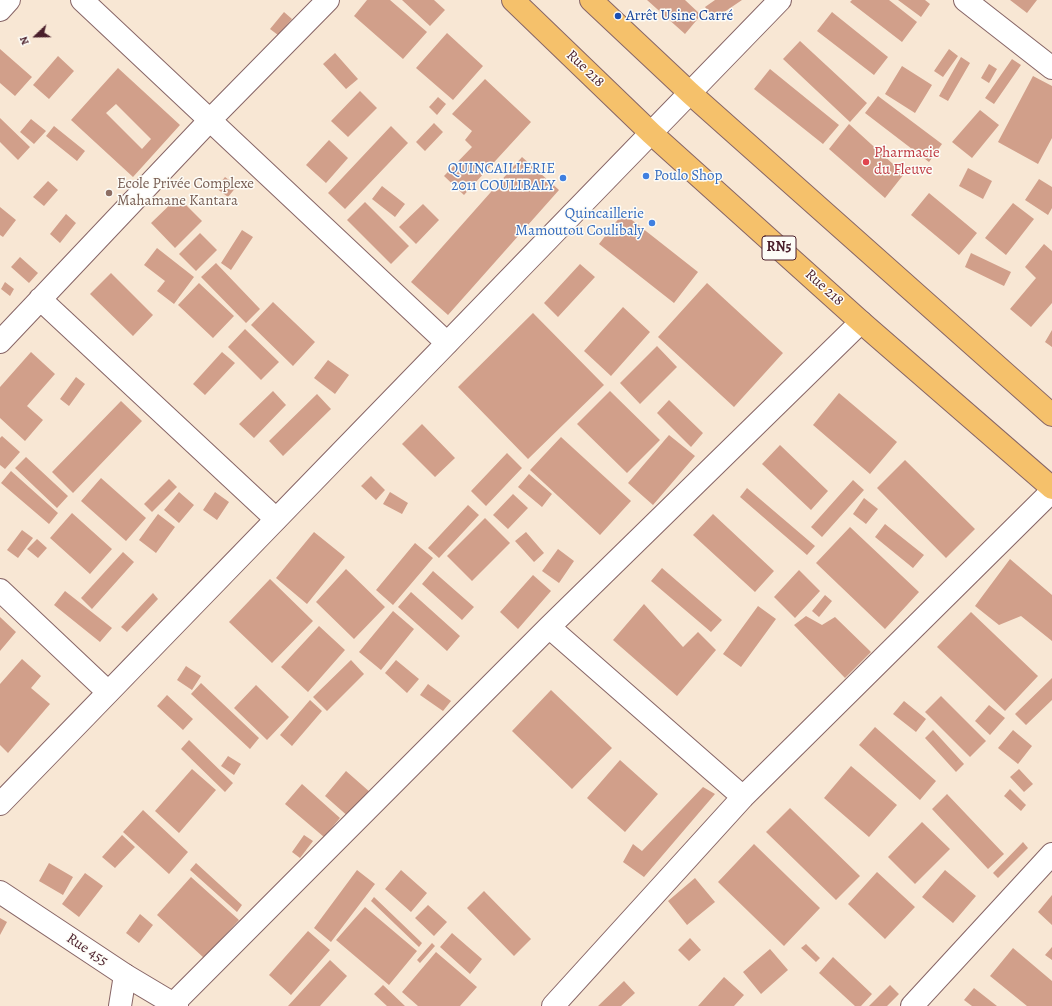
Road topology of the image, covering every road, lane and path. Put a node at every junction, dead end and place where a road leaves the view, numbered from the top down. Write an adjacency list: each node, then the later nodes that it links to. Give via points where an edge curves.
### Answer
1 (9, 0): 8 (street)
2 (82, 0): 11 (street)
3 (328, 0): 11 (street)
4 (513, 0): 12 (highway, Rue 218 / RN5)
5 (591, 0): 10 (highway)
6 (780, 0): 10 (street)
7 (965, 0): 9 (street)
8 (0, 10)
9 (1052, 68)
10 (690, 93): 12 (street); 17 (highway)
11 (210, 120): 13 (street); 16 (street)
12 (651, 133): 14 (highway, Rue 218 / RN5); 16 (street)
13 (40, 299): 15 (street); 20 (street)
14 (861, 322): 18 (highway, Rue 218 / RN5); 22 (street)
15 (0, 342)
16 (447, 343): 20 (street)
17 (1052, 415)
18 (1052, 488)
19 (1052, 492): 24 (street)
20 (276, 519): 23 (street)
21 (0, 590): 23 (street)
22 (549, 627): 24 (street); 29 (street)
23 (108, 692): 25 (street)
24 (743, 797): 31 (street)
25 (0, 804)
26 (1052, 854): 32 (street)
27 (0, 892): 28 (street, Rue 455)
28 (125, 975): 29 (street, Rue 455); 30 (street)
29 (175, 1005)
30 (120, 1006)
31 (553, 1006)
32 (912, 1006)

